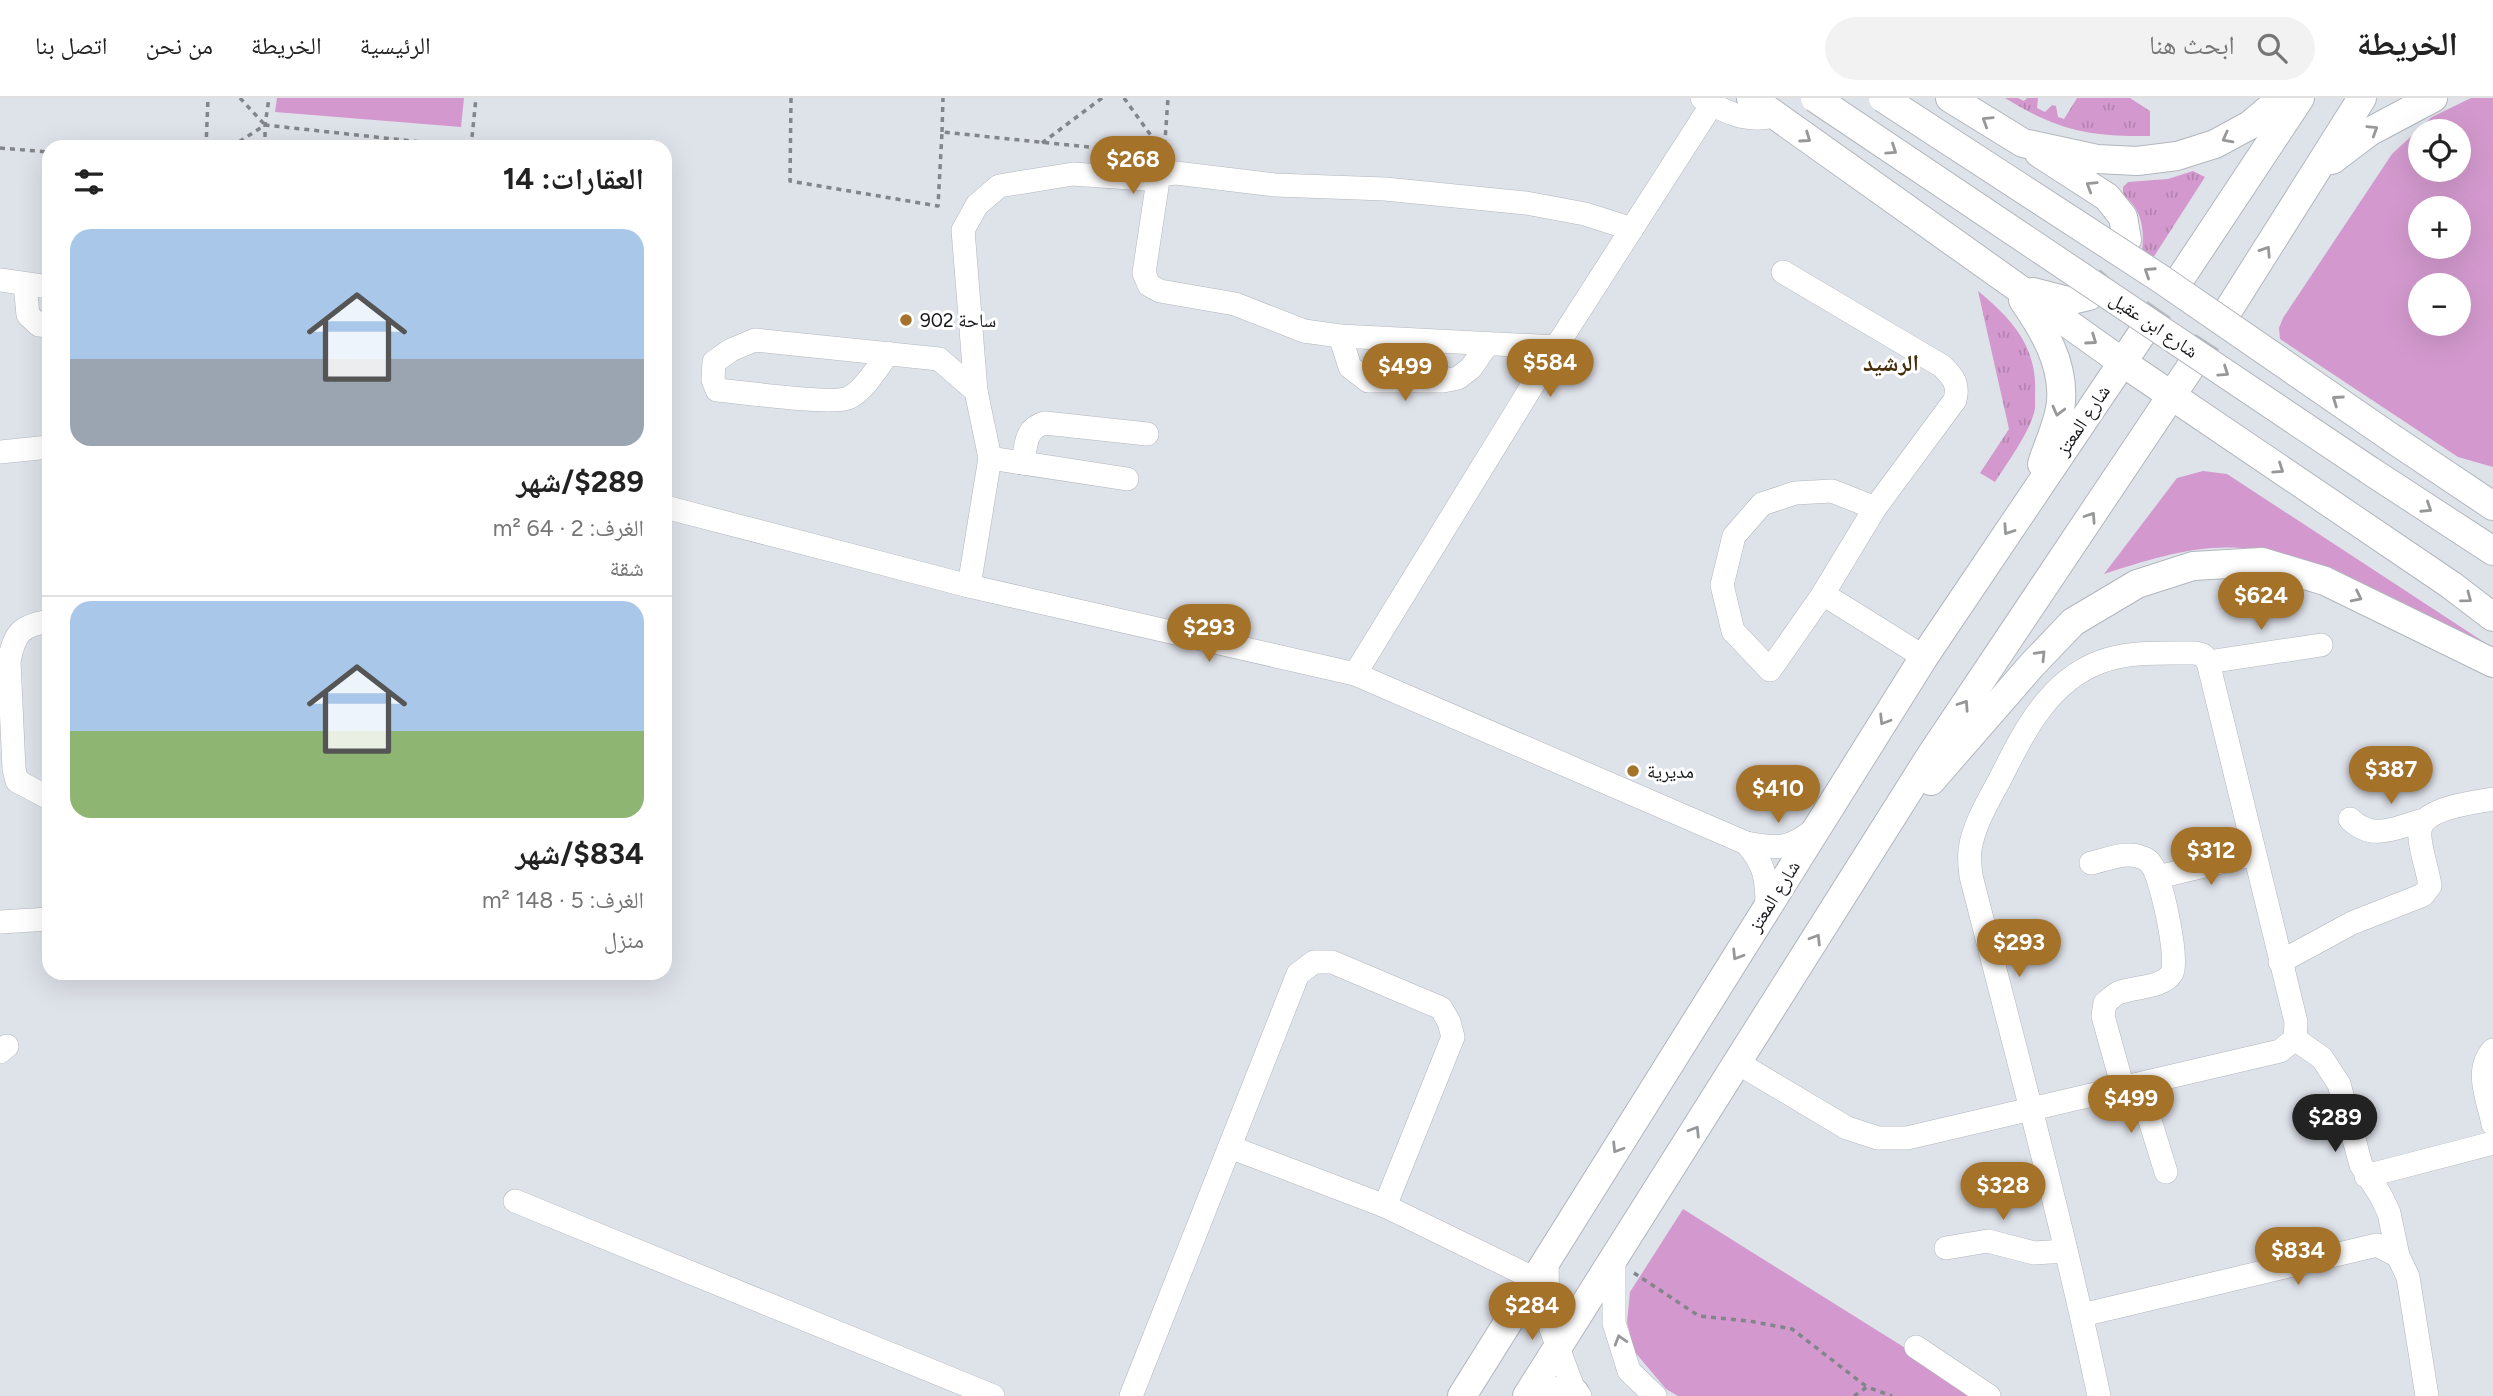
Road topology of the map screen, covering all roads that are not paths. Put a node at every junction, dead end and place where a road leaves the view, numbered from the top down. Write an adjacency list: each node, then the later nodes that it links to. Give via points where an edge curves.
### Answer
1 (1751, 98): 10 (main road)
2 (1815, 98): 46 (main road, شارع ابن عقيل, one-way to 46, bridge)
3 (1883, 98): 39 (main road, one-way to 3, bridge, via 2161,279)
4 (1950, 98): 11 (main road, one-way to 4)
5 (2282, 98): 11 (main road, one-way to 11, via 2250,125 2215,144 2177,156 2097,159)
6 (2301, 98): 17 (main road)
7 (2362, 98): 12 (main road)
8 (2433, 98): 12 (main road, one-way to 8, via 2369,132)
9 (1707, 101): 10 (street, via 1748,118); 14 (street)
10 (1773, 116): 19 (main road, one-way to 19)
11 (2023, 143): 15 (main road, one-way to 11, via 2123,218 2107,197)
12 (2319, 170): 23 (main road, one-way to 12)
13 (1158, 180): 14 (street, via 1176,173 1275,185 1385,189 1526,203); 26 (street, via 1144,272 1149,285 1235,304 1304,331); 32 (street, via 1073,174 999,186 977,205 963,230)
14 (1632, 229): 28 (street)
15 (2127, 240)
16 (1783, 272): 44 (street, via 1942,366 1954,378 1955,400)
17 (2182, 276)
18 (0, 280): 20 (street)
19 (2011, 283): 22 (main road, via 2068,301); 30 (main road, one-way to 30); 42 (main road, one-way to 42, via 2045,332 2060,376 2062,401)
20 (25, 284): 21 (street); 24 (street, via 28,315)
21 (42, 286)
22 (2089, 296)
23 (2229, 309)
24 (42, 325)
25 (2143, 332): 30 (main road, شارع المعتز)
26 (1340, 336): 27 (street); 27 (street, via 1350,367 1368,381 1458,378)
27 (1487, 345): 28 (street)
28 (1556, 347): 56 (street)
29 (888, 353): 29 (street, via 874,376 848,398 821,400 717,390 713,380 713,362 755,340); 32 (street, via 939,359)
30 (2122, 362): 33 (main road); 42 (main road, شارع المعتز)
31 (2192, 365): 33 (main road)
32 (976, 391): 37 (street)
33 (2172, 396): 49 (main road, one-way to 49); 65 (main road, one-way to 33)
34 (1147, 433): 38 (street, via 1035,425 1028,434)
35 (42, 448): 36 (street)
36 (0, 452)
37 (990, 458): 38 (street); 47 (street)
38 (1023, 463): 40 (street)
39 (2431, 465): 41 (main road); 43 (main road)
40 (1127, 479)
41 (2493, 485)
42 (2031, 497): 52 (main road, شارع المعتز, one-way to 52)
43 (2493, 506)
44 (1875, 508): 48 (street); 48 (street, via 1832,491 1795,493 1762,504 1734,536 1722,585 1733,631 1770,670)
45 (672, 509): 47 (street)
46 (2493, 551)
47 (969, 586): 56 (street)
48 (1823, 594): 52 (street)
49 (2493, 617)
50 (42, 622): 53 (street, via 20,630)
51 (2321, 645): 54 (street)
52 (1924, 657): 62 (main road, شارع المعتز, one-way to 62)
53 (5, 662): 57 (street, via 13,769)
54 (2208, 662): 64 (street); 76 (street, via 2196,653 2141,654 2101,662 2061,685 2033,718 1978,821 1970,850 1970,876)
55 (2493, 663): 65 (main road, one-way to 55, via 2073,622 2137,584 2193,566 2262,562 2325,581)
56 (1356, 674): 63 (street)
57 (9, 782): 58 (street)
58 (42, 795)
59 (2493, 799): 61 (street, via 2435,812)
60 (2350, 819): 61 (street, via 2373,833)
61 (2424, 820): 71 (street, via 2420,832 2430,886 2423,895 2352,923)
62 (1816, 829): 63 (street, via 1794,845 1770,848); 68 (main road, شارع المعتز)
63 (1746, 843): 68 (street, via 1768,881)
64 (2254, 854): 67 (street); 71 (street)
65 (1868, 855): 74 (main road, one-way to 65)
66 (2091, 863): 67 (street, via 2127,854 2151,864)
67 (2158, 877): 75 (street, via 2174,948 2172,972 2164,981 2118,993 2105,1003 2103,1016)
68 (1767, 907): 88 (main road, شارع المعتز, one-way to 88)
69 (42, 919): 70 (street)
70 (0, 922)
71 (2280, 962): 72 (street, via 2296,1021)
72 (2295, 1039): 75 (street, via 2280,1051); 81 (street, via 2322,1058 2339,1084)
73 (2493, 1050): 77 (street, via 2484,1059 2482,1074)
74 (1738, 1063): 76 (street, via 1847,1128 1878,1139 1907,1138); 87 (main road, one-way to 74)
75 (2131, 1086): 76 (street); 80 (street)
76 (2031, 1111): 85 (street)
77 (2493, 1124)
78 (2493, 1143): 81 (street)
79 (1230, 1147): 83 (street); 83 (street, via 1298,974 1314,962 1332,962 1441,1008 1453,1037); 95 (street)
80 (2166, 1172)
81 (2366, 1175): 86 (street, via 2389,1213)
82 (515, 1200): 94 (street)
83 (1385, 1206): 88 (street)
84 (1946, 1248): 85 (street, via 1988,1241 2034,1253)
85 (2066, 1251): 89 (street)
86 (2398, 1256): 89 (street, via 2377,1245); 101 (street, via 2408,1278)
87 (1614, 1260): 91 (main road); 99 (street, one-way to 87, via 1629,1371 1614,1323)
88 (1541, 1269): 91 (street); 96 (main road, شارع المعتز)
89 (2082, 1315): 93 (street)
90 (1916, 1347): 100 (street)
91 (1557, 1349): 92 (street); 97 (main road)
92 (1577, 1394): 98 (main road, via 1546,1390)
93 (2092, 1394)
94 (993, 1396)
95 (1131, 1396)
96 (1462, 1396)
97 (1527, 1396)
98 (1535, 1396)
99 (1655, 1396)
100 (1989, 1396)
101 (2427, 1396)

